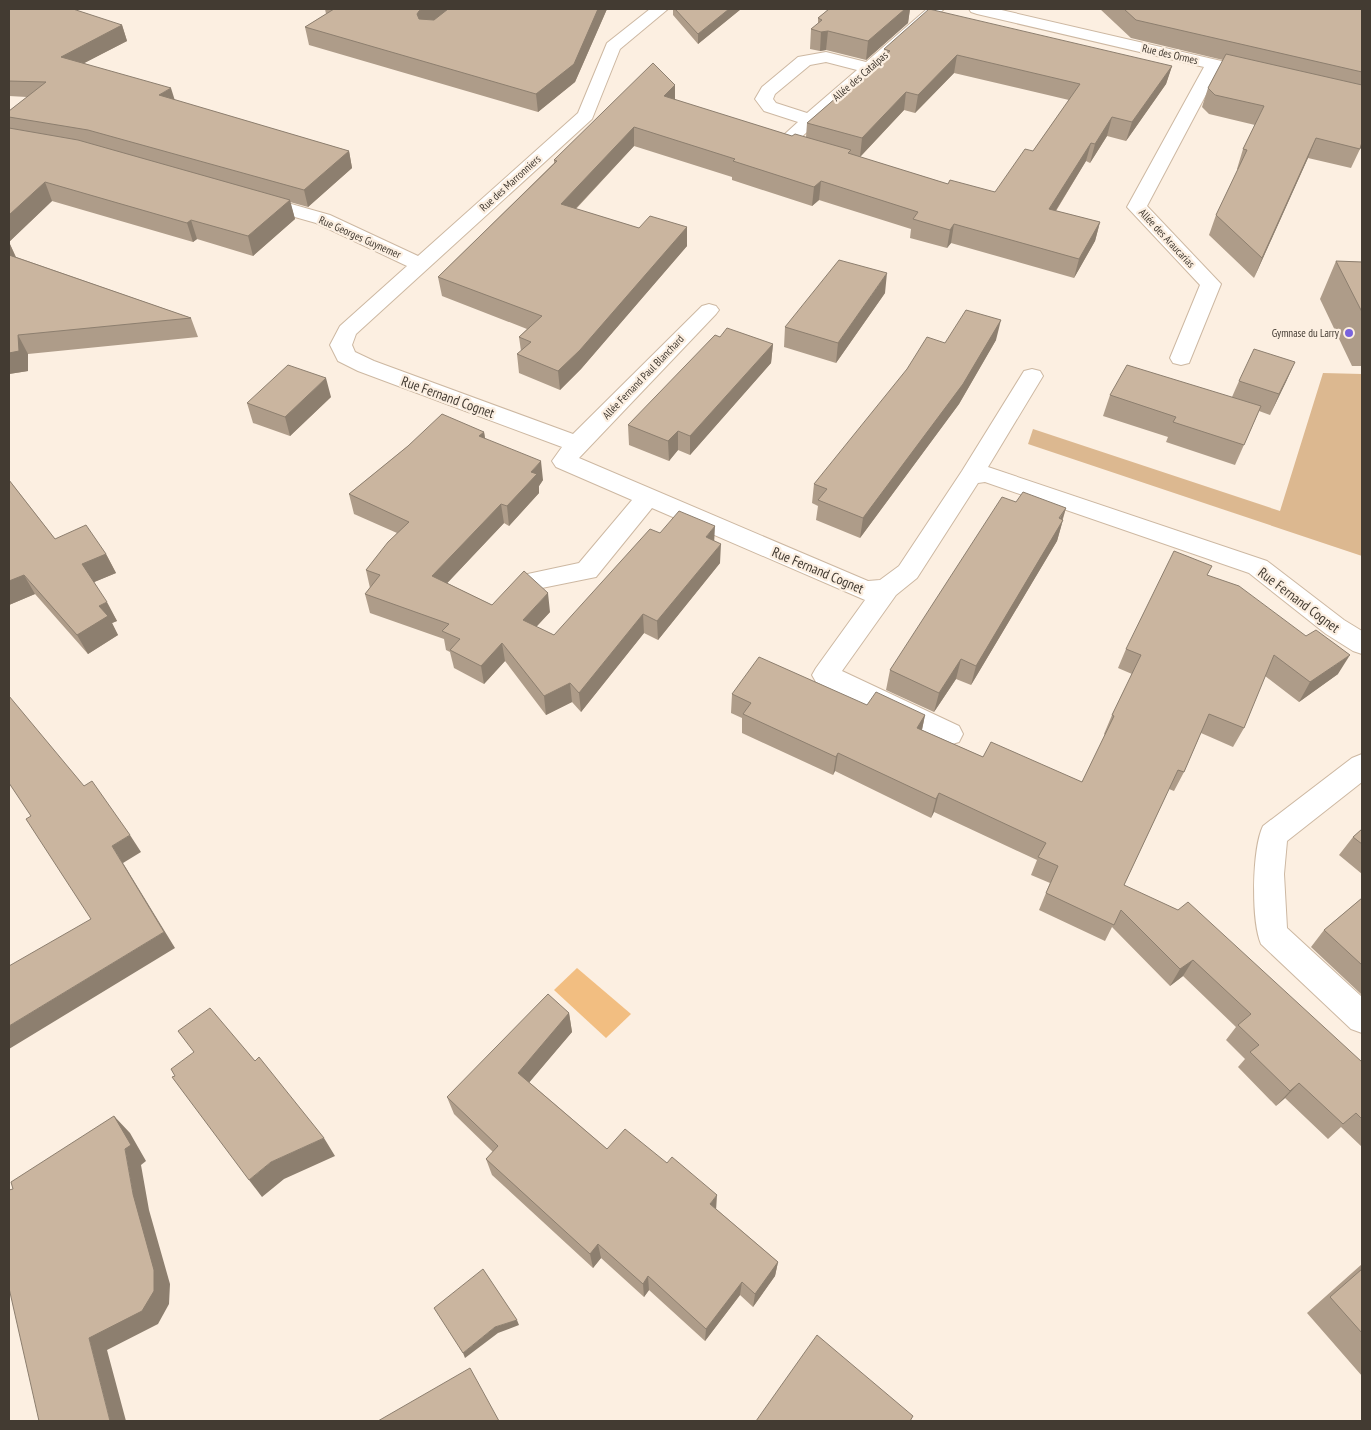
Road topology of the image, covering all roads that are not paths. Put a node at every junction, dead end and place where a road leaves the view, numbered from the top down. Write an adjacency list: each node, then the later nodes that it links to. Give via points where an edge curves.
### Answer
1 (660, 9): 11 (street, Rue des Marronniers, via 613,47 586,115)
2 (936, 9): 6 (street, Allée des Catalpas)
3 (978, 9): 4 (street, Rue des Ormes)
4 (1022, 14): 5 (street, Rue des Ormes)
5 (1213, 65): 7 (street, Rue des Ormes); 14 (street, Allée des Araucarias, via 1137,207 1211,284)
6 (869, 68): 8 (street, Allée des Catalpas); 8 (street, via 826,57 814,58 804,61 768,91 764,99 770,107)
7 (1269, 77)
8 (810, 120): 9 (street, Allée des Catalpas, via 776,140)
9 (830, 156)
10 (239, 195): 11 (street, Rue Georges Guynemer, via 324,219)
11 (420, 264): 13 (street, Rue des Marronniers, via 347,331)
12 (709, 310): 16 (street, Allée Fernand Paul Blanchard)
13 (341, 345): 16 (street, Rue Fernand Cognet, via 346,356 366,366)
14 (1181, 358)
15 (1032, 376): 17 (street)
16 (577, 444): 18 (street, Rue Fernand Cognet, via 564,461)
17 (970, 477): 20 (street, via 908,572); 21 (street, Rue Fernand Cognet, via 986,474 1258,567)
18 (648, 497): 19 (street, via 587,571); 20 (street, Rue Fernand Cognet, via 866,591)
19 (532, 582)
20 (887, 588): 22 (street, via 825,675)
21 (1362, 644)
22 (950, 734)
23 (1362, 766): 24 (street, via 1273,835 1269,874 1272,934)
24 (1362, 1018)

